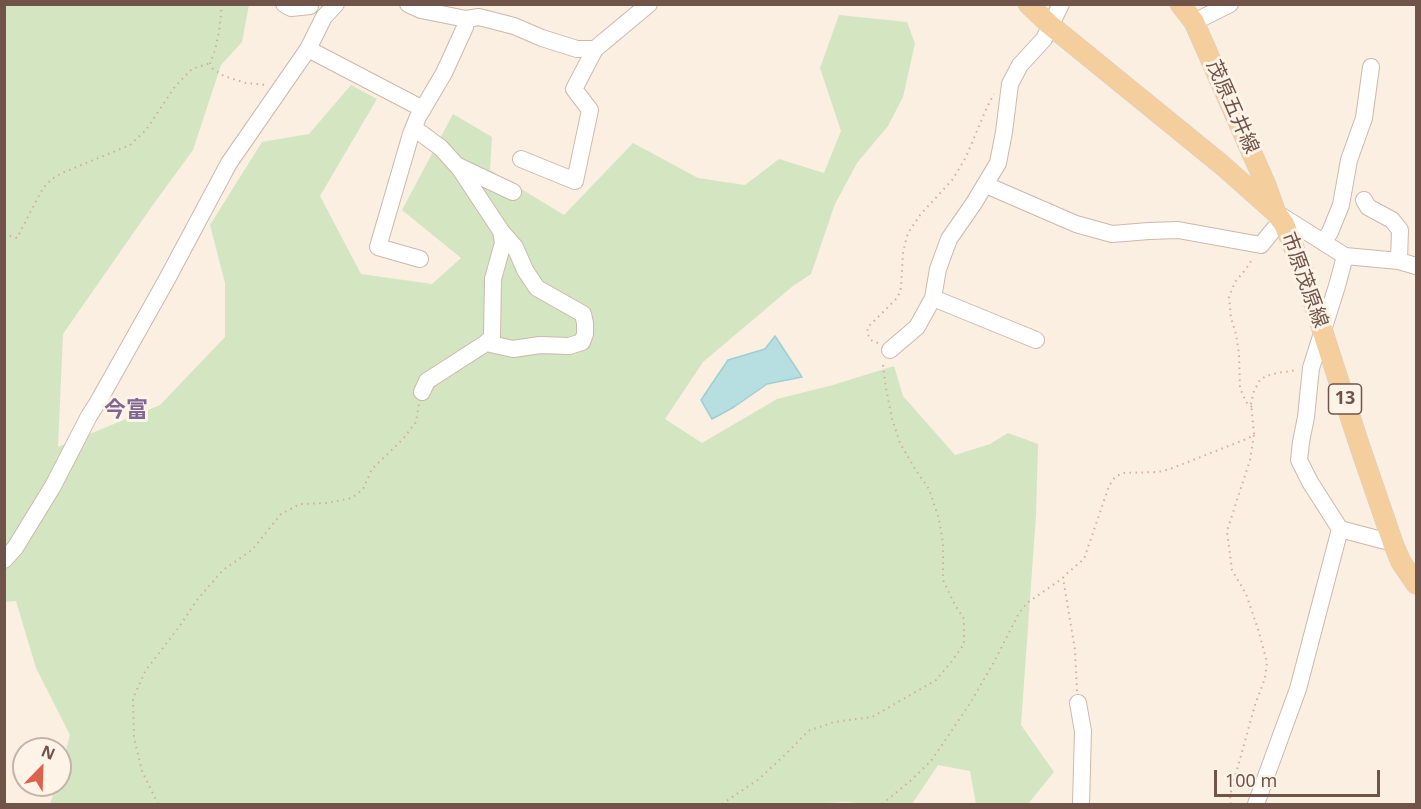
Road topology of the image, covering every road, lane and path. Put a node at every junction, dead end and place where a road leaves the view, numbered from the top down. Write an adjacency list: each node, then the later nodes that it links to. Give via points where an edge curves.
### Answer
1 (222, 4): 17 (path)
2 (284, 4): 10 (street, via 291,8)
3 (336, 4): 12 (street)
4 (408, 4): 11 (street, via 421,10)
5 (649, 4): 16 (street)
6 (1028, 4): 14 (main road, 市原茂原線 / 13)
7 (1061, 4): 14 (street)
8 (1180, 4): 13 (main road, 茂原五井線)
9 (1230, 4): 13 (street)
10 (310, 5): 12 (street)
11 (476, 14): 16 (street, via 577,49); 21 (street, via 465,27)
12 (324, 17): 15 (street)
13 (1194, 22): 28 (main road, 茂原五井線)
14 (1050, 25): 19 (street); 28 (main road, 市原茂原線 / 13, via 1163,116)
15 (308, 49): 20 (street); 21 (street)
16 (595, 49): 23 (street, via 574,89 590,110 575,181)
17 (210, 63): 20 (path, via 224,76 246,83); 30 (path, via 192,69 184,77 146,130 130,145 52,179 43,188 18,238)
18 (1371, 68): 31 (street, via 1364,118 1349,160 1341,204)
19 (1010, 84): 25 (street, via 998,163); 41 (path, via 992,97 966,158 908,233 898,297 868,327 867,333 871,340)
20 (283, 85): 48 (street, via 229,163 53,486)
21 (423, 109): 22 (street)
22 (414, 128): 24 (street); 34 (street, via 378,247)
23 (521, 159)
24 (457, 166): 26 (street); 29 (street)
25 (986, 185): 32 (street, via 1101,232 1178,230); 37 (street, via 949,239)
26 (513, 192)
27 (1364, 200): 35 (street, via 1400,230)
28 (1280, 219): 31 (street); 32 (street); 38 (main road, 市原茂原線 / 13, via 1303,270)
29 (501, 231): 40 (street, via 503,243 493,279 492,336); 40 (street, via 515,247 537,288 583,314 585,334 582,342 569,346 513,349)
30 (4, 234)
31 (1324, 241): 33 (street)
32 (1260, 245): 44 (path, via 1229,297 1239,354 1240,388)
33 (1346, 256): 35 (street); 38 (street)
34 (420, 259)
35 (1399, 261): 36 (street)
36 (1416, 266)
37 (933, 298): 39 (street); 41 (street, via 917,327)
38 (1322, 331): 42 (street); 47 (main road, 市原茂原線 / 13)
39 (1036, 340)
40 (486, 343): 43 (street, via 427,381)
41 (890, 350): 53 (path, via 883,366 892,419 900,443 929,489 939,519 943,580 964,619 964,644 936,680 872,717 834,722 808,731 759,779)
42 (1311, 368): 44 (path, via 1266,376 1254,391); 46 (street, via 1299,460)
43 (422, 392): 52 (path, via 416,422 372,469 363,489 352,498 300,504 280,514 252,550 224,570 197,600 146,670 133,698 134,738 142,771)
44 (1252, 407): 45 (path)
45 (1254, 434): 49 (path, via 1170,469 1115,477 1084,559); 56 (path, via 1250,460 1227,531 1232,570 1246,594 1267,662 1230,795)
46 (1340, 529): 47 (street); 57 (street, via 1298,690)
47 (1394, 543): 50 (main road, 市原茂原線 / 13)
48 (4, 560)
49 (1063, 578): 51 (path, via 1075,650); 54 (path, via 1027,603 969,705 931,761)
50 (1416, 584)
51 (1078, 703): 55 (street, via 1083,731)
52 (158, 804)
53 (722, 804)
54 (882, 804)
55 (1080, 804)
56 (1231, 804)
57 (1256, 804)

